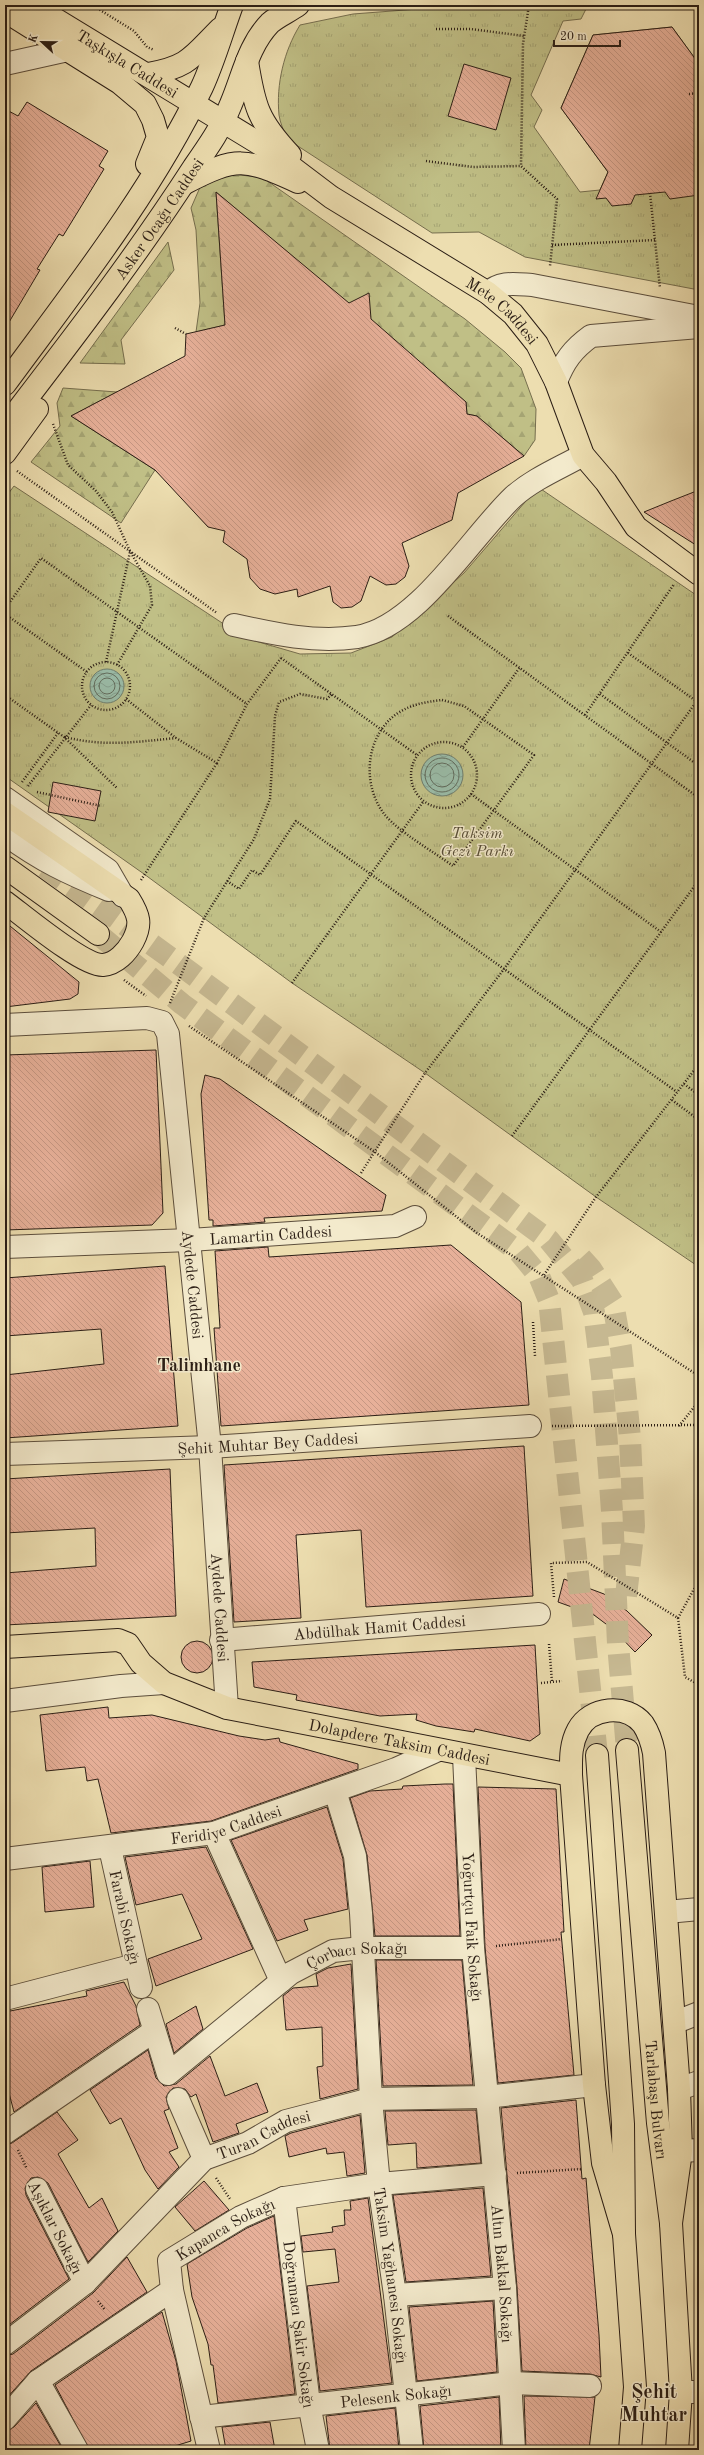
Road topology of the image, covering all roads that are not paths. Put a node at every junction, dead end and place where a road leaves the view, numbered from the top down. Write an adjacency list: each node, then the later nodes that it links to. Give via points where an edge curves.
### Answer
1 (32, 5): 8 (main road, Taşkışla Caddesi)
2 (299, 5): 6 (main road, Asker Ocağı Caddesi, via 271,23)
3 (5, 11): 5 (main road, Taşkışla Caddesi)
4 (229, 14): 8 (main road, via 184,65 169,71); 9 (main road, Asker Ocağı Caddesi, via 208,72)
5 (68, 50): 7 (street); 13 (main road, Taşkışla Caddesi, via 135,94 148,109 158,137 153,152)
6 (247, 58): 10 (main road, Asker Ocağı Caddesi, via 232,104); 12 (main road, via 256,109 285,149)
7 (5, 64)
8 (148, 74): 9 (main road, Taşkışla Caddesi)
9 (193, 104): 10 (main road, Taşkışla Caddesi); 13 (main road, Asker Ocağı Caddesi, via 164,155)
10 (222, 123): 11 (main road, Asker Ocağı Caddesi); 12 (main road, Mete Caddesi, via 265,147)
11 (184, 183): 12 (main road, via 212,169 238,162 266,168); 15 (main road, Asker Ocağı Caddesi)
12 (331, 197): 14 (main road, Mete Caddesi)
13 (106, 244): 19 (main road, Asker Ocağı Caddesi)
14 (488, 293): 16 (street, via 496,285 509,283); 18 (main road, Mete Caddesi, via 513,314 537,344)
15 (100, 303): 20 (main road, Asker Ocağı Caddesi); 22 (main road)
16 (699, 317)
17 (699, 327): 18 (street, via 591,336 577,346 564,363)
18 (556, 382): 21 (main road, Mete Caddesi)
19 (5, 384)
20 (5, 427)
21 (583, 455): 23 (main road, Mete Caddesi, via 606,482 636,527); 24 (street, via 515,496 488,522 440,583 387,625 358,637 306,639)
22 (8, 460)
23 (693, 569)
24 (234, 625)
25 (12, 792): 29 (street, via 108,870)
26 (5, 813): 29 (main road)
27 (5, 834): 29 (street, via 66,873)
28 (5, 867): 31 (main road)
29 (126, 897): 30 (main road, via 138,914 137,932 132,944 118,959 102,965 86,961)
30 (5, 902)
31 (98, 934)
32 (5, 1025): 34 (street, Aydede Caddesi, via 157,1014 168,1034)
33 (415, 1217): 34 (street, Lamartin Caddesi, via 395,1226)
34 (190, 1240): 35 (street, Lamartin Caddesi); 37 (street, Aydede Caddesi)
35 (5, 1247)
36 (530, 1426): 37 (street, Şehit Muhtar Bey Caddesi)
37 (210, 1448): 38 (street, Şehit Muhtar Bey Caddesi); 40 (street, Aydede Caddesi)
38 (5, 1454)
39 (539, 1614): 40 (street, Abdülhak Hamit Caddesi)
40 (221, 1640): 44 (street, Aydede Caddesi)
41 (5, 1647): 42 (main road, via 118,1640 128,1644 141,1662)
42 (164, 1683): 43 (street); 44 (main road)
43 (5, 1701)
44 (227, 1708): 45 (main road, Dolapdere Taksim Caddesi)
45 (436, 1750): 48 (main road, Dolapdere Taksim Caddesi); 50 (street, Feridiye Caddesi, via 396,1769)
46 (627, 1750): 78 (main road, Tarlabaşı Bulvarı, via 658,2123)
47 (597, 1755): 79 (main road, Tarlabaşı Bulvarı, via 623,2124)
48 (464, 1756): 49 (main road, Dolapdere Taksim Caddesi); 57 (street, Yoğurtçu Faik Sokağı)
49 (571, 1775): 55 (main road, via 574,1740 586,1720 603,1711 614,1710 627,1713 642,1723 649,1734 654,1753); 66 (main road)
50 (335, 1791): 51 (street, Feridiye Caddesi); 56 (street, Taksim Yağhanesi Sokağı, via 354,1856 361,1913)
51 (214, 1833): 52 (street, Feridiye Caddesi); 59 (street)
52 (110, 1848): 53 (street, Feridiye Caddesi); 58 (street, Farabi Sokağı)
53 (5, 1859)
54 (699, 1909): 55 (street)
55 (667, 1912): 64 (main road)
56 (362, 1948): 57 (street, Çorbacı Sokağı); 59 (street, Çorbacı Sokağı, via 333,1951 291,1973); 70 (street, Taksim Yağhanesi Sokağı)
57 (473, 1948): 68 (street, Yoğurtçu Faik Sokağı)
58 (135, 1966): 60 (street, Farabi Sokağı); 61 (street)
59 (281, 1982): 65 (street, Çorbacı Sokağı, via 168,2074)
60 (141, 1987)
61 (5, 1999)
62 (148, 2009): 65 (street)
63 (699, 2013): 64 (street)
64 (676, 2022): 67 (main road)
65 (154, 2031): 71 (street)
66 (594, 2085): 68 (street, Turan Caddesi); 79 (main road, via 603,2163)
67 (689, 2085): 72 (main road)
68 (486, 2097): 70 (street, Turan Caddesi); 74 (street, Altın Bakkal Sokağı)
69 (178, 2099): 73 (street)
70 (370, 2100): 73 (street, Turan Caddesi, via 286,2120 248,2143); 75 (street, Taksim Yağhanesi Sokağı)
71 (6, 2129)
72 (690, 2150): 78 (main road)
73 (204, 2159): 80 (street, Turan Caddesi)
74 (495, 2174): 75 (street, Kapanca Sokağı); 81 (street, Altın Bakkal Sokağı)
75 (379, 2184): 77 (street, Kapanca Sokağı); 83 (street, Taksim Yağhanesi Sokağı)
76 (37, 2189): 80 (street, Aşıklar Sokağı)
77 (284, 2198): 82 (street, Kapanca Sokağı, via 242,2217 169,2261); 90 (street, Doğramacı Şakir Sokağı)
78 (671, 2223): 88 (main road, Tarlabaşı Bulvarı)
79 (624, 2234): 98 (main road, Tarlabaşı Bulvarı, via 635,2388)
80 (85, 2283): 84 (street, Turan Caddesi)
81 (505, 2288): 83 (street); 86 (street, Altın Bakkal Sokağı)
82 (172, 2290): 85 (street); 91 (street)
83 (395, 2295): 89 (street, Taksim Yağhanesi Sokağı)
84 (5, 2344)
85 (38, 2381): 92 (street); 93 (street)
86 (511, 2383): 87 (street, Pelesenk Sokağı); 89 (street, Pelesenk Sokağı); 97 (street, Altın Bakkal Sokağı)
87 (590, 2386)
88 (690, 2392): 99 (main road, Tarlabaşı Bulvarı)
89 (406, 2394): 90 (street, Pelesenk Sokağı); 96 (street, Taksim Yağhanesi Sokağı)
90 (309, 2404): 91 (street, Pelesenk Sokağı); 95 (street, Doğramacı Şakir Sokağı)
91 (201, 2417): 94 (street)
92 (5, 2419)
93 (77, 2450)
94 (209, 2450)
95 (318, 2450)
96 (412, 2450)
97 (514, 2450)
98 (630, 2450)
99 (677, 2450)

